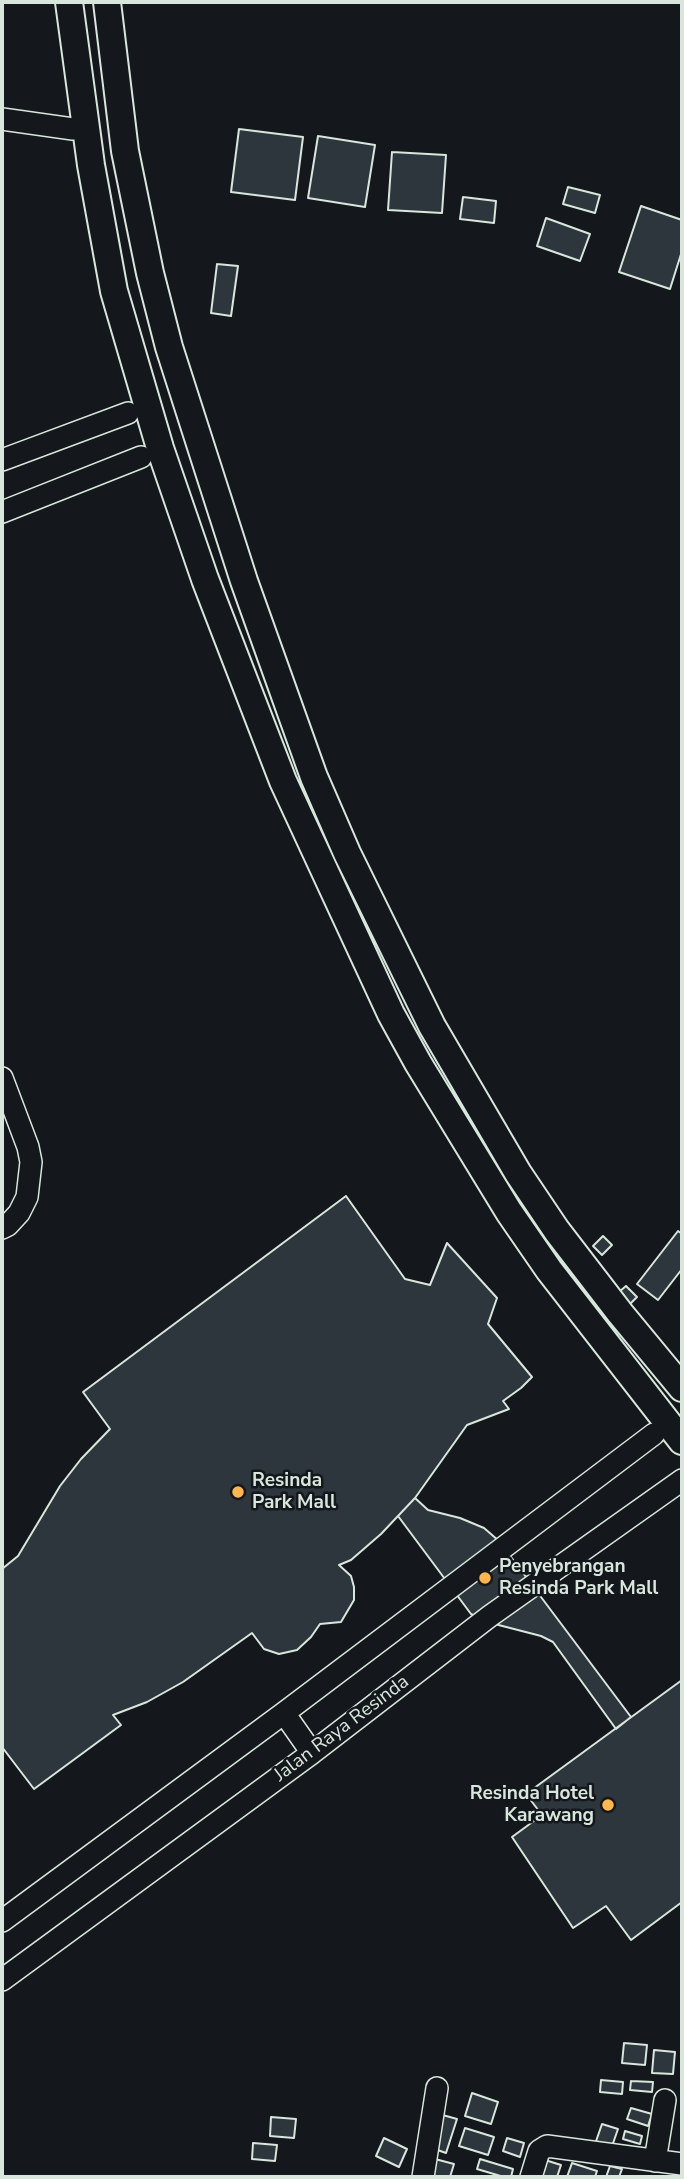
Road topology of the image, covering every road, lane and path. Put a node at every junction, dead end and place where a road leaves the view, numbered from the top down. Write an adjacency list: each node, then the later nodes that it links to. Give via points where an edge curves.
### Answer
1 (69, 2): 13 (main road, via 90,165 114,291 160,448 283,781 418,1063 549,1270)
2 (107, 2): 11 (main road, via 129,174 169,347 244,581 314,777 432,1026 511,1161 557,1231)
3 (2, 119): 4 (street)
4 (73, 129)
5 (128, 413): 7 (street)
6 (141, 457): 8 (street)
7 (2, 460)
8 (2, 512)
9 (2, 1078): 10 (street, via 31,1162 27,1196 19,1213)
10 (2, 1228)
11 (682, 1388)
12 (654, 1434): 15 (street)
13 (682, 1441)
14 (682, 1480): 16 (street, Jalan Raya Resinda, via 490,1616)
15 (284, 1713): 16 (street); 17 (street)
16 (312, 1754): 18 (street, Jalan Raya Resinda)
17 (2, 1921)
18 (2, 1980)
19 (437, 2088): 23 (street)
20 (665, 2100): 21 (street)
21 (655, 2161): 22 (street); 24 (street, via 547,2147 539,2151)
22 (682, 2164)
23 (423, 2177)
24 (531, 2177)

